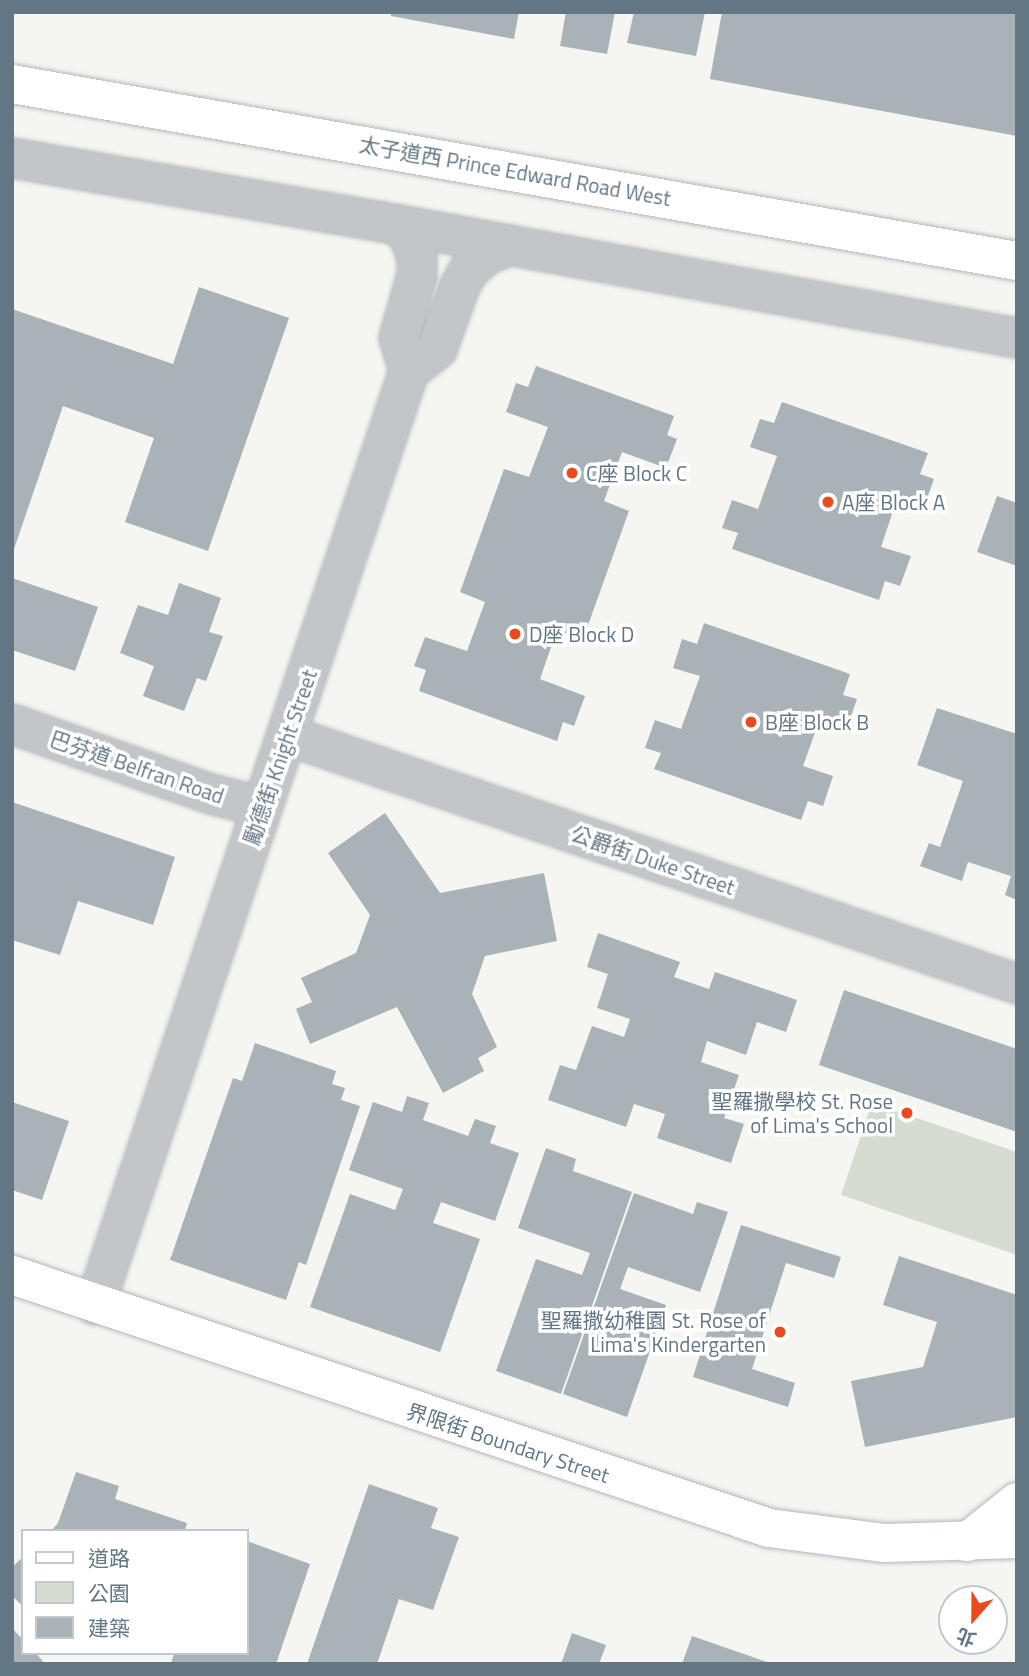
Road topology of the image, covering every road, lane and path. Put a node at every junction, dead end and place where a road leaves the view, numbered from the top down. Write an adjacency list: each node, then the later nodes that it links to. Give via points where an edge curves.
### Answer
1 (12, 84): 5 (main road, 太子道西 Prince Edward Road West)
2 (12, 158): 3 (street)
3 (399, 225): 4 (street); 7 (street, via 411,240 417,259 400,338)
4 (511, 246): 6 (street); 7 (street, via 486,255 470,270 437,349)
5 (1017, 261)
6 (1017, 338)
7 (409, 371): 9 (street, 勵德街 Knight Street)
8 (12, 724): 10 (street, 巴芬道 Belfran Road, via 211,794)
9 (289, 736): 10 (street, 勵德街 Knight Street); 11 (street, 公爵街 Duke Street)
10 (262, 807): 13 (street, 勵德街 Knight Street)
11 (1017, 984)
12 (12, 1275): 13 (main road, 界限街 Boundary Street)
13 (95, 1305): 16 (main road, 界限街 Boundary Street, via 769,1528 885,1543)
14 (1017, 1502): 16 (main road)
15 (1017, 1539): 16 (main road, 界限街 Boundary Street)
16 (967, 1542)

